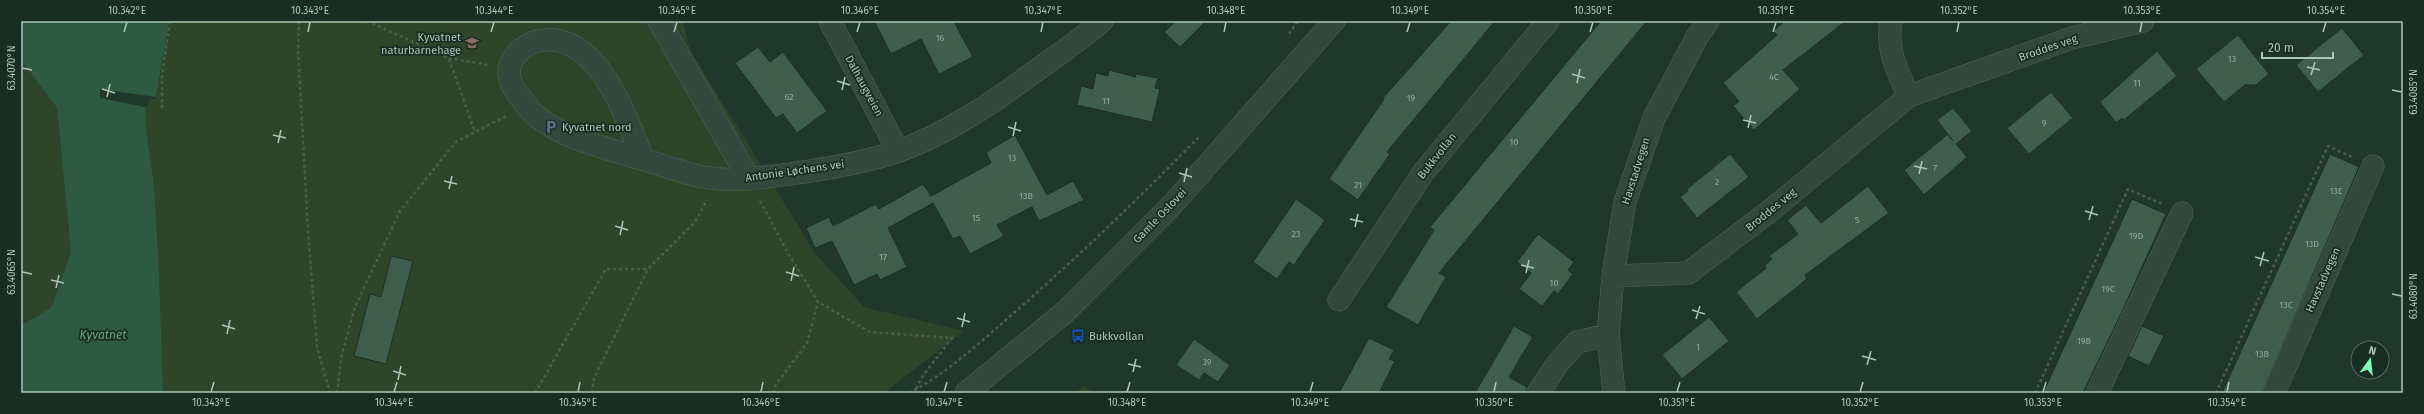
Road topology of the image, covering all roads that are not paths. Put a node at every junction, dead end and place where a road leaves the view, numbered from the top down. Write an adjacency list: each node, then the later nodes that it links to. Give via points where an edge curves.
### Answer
1 (659, 21): 13 (street)
2 (830, 21): 10 (street, Dalhaugveien)
3 (1102, 21): 10 (street, Antonie Løchens vei, via 1014,87 970,116 938,134)
4 (1334, 21): 18 (street, Gamle Oslovei, via 1173,204 1065,312)
5 (1548, 21): 16 (street, Bukkvollan, via 1423,173)
6 (1708, 21): 15 (street, Havstadvegen, via 1654,118 1625,202)
7 (1891, 21): 9 (street, via 1889,30 1894,64)
8 (2143, 21): 9 (street, Broddes veg, via 2072,38)
9 (1909, 96): 15 (street, Broddes veg, via 1770,211 1688,273)
10 (898, 151): 13 (street, Antonie Løchens vei, via 831,168)
11 (643, 159): 11 (street, Antonie Løchens vei, via 612,89 600,69 584,53 559,40 542,40 514,56 510,81 526,106 546,123 588,144); 13 (street, Antonie Løchens vei, via 671,170 718,179)
12 (2373, 166): 22 (street, Havstadvegen)
13 (749, 179)
14 (2182, 213): 21 (street)
15 (1613, 276): 17 (street, Havstadvegen)
16 (1339, 300)
17 (1608, 335): 19 (street, via 1577,342 1558,363); 20 (street, Havstadvegen)
18 (966, 393)
19 (1538, 393)
20 (1614, 393)
21 (2097, 393)
22 (2274, 393)

